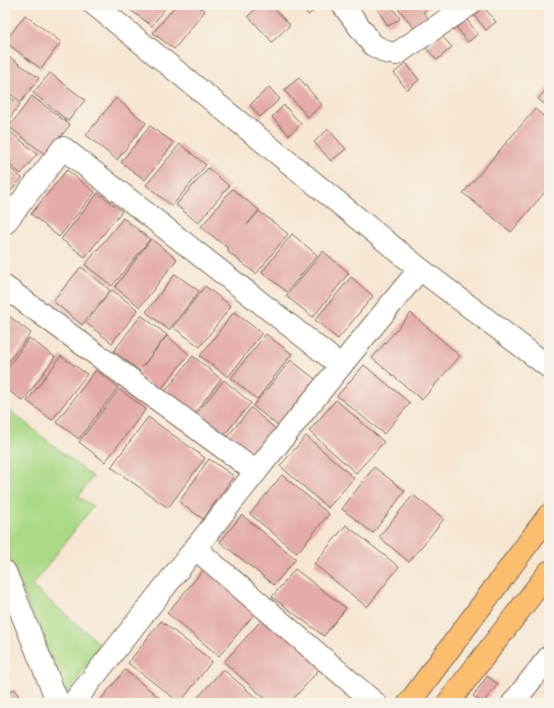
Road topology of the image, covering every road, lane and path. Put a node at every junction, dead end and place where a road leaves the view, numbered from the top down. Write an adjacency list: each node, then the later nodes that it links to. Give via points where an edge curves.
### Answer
1 (95, 5): 5 (street)
2 (343, 5): 3 (street, via 374,45 396,54)
3 (469, 5)
4 (5, 223): 7 (street, via 63,148)
5 (420, 270): 7 (street); 8 (street)
6 (5, 287): 9 (street)
7 (340, 365): 9 (street)
8 (549, 367)
9 (256, 472): 11 (street)
10 (549, 515): 18 (main road)
11 (196, 549): 16 (street); 17 (street)
12 (5, 572): 15 (street)
13 (549, 572): 19 (main road)
14 (549, 657): 20 (street)
15 (58, 703)
16 (73, 703)
17 (375, 703)
18 (409, 703)
19 (448, 703)
20 (513, 703)

